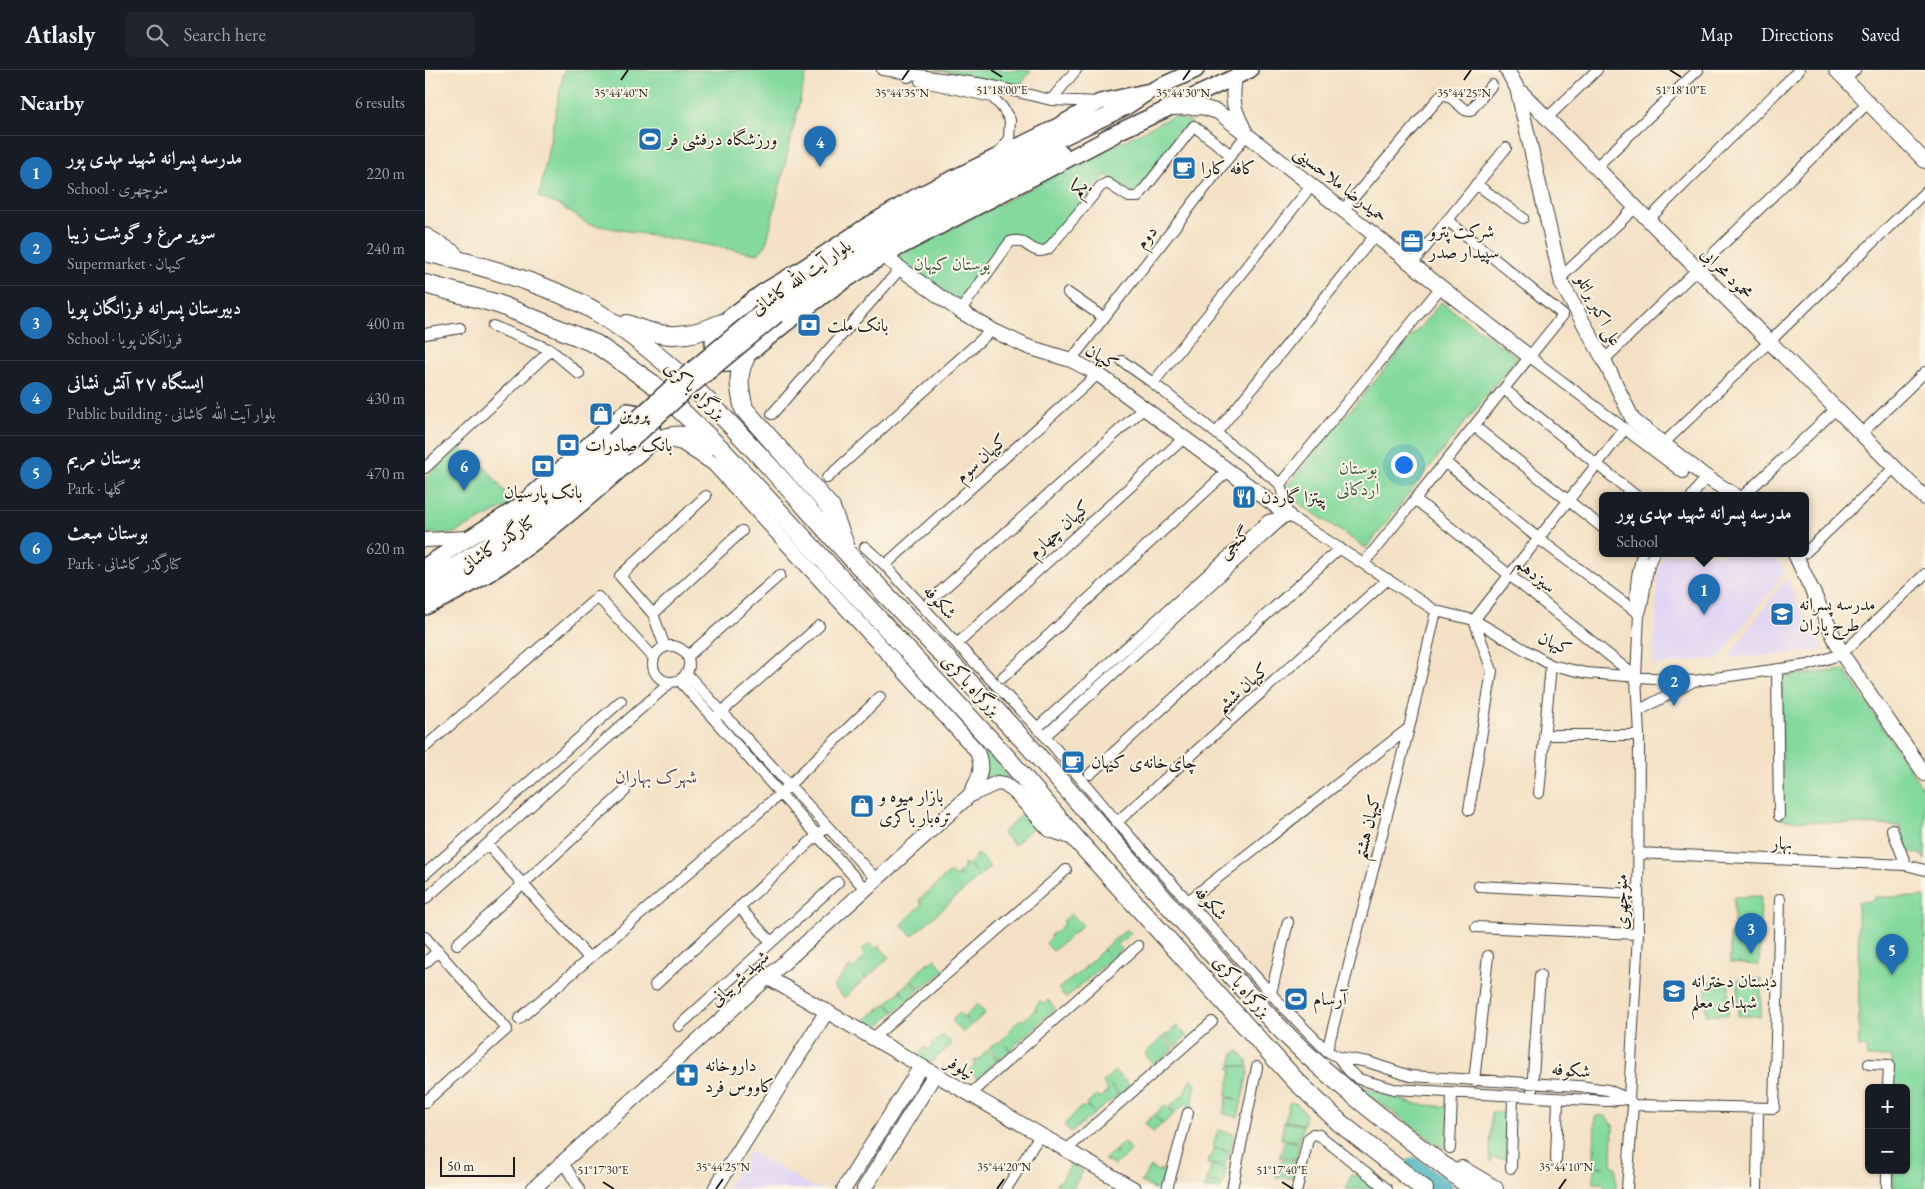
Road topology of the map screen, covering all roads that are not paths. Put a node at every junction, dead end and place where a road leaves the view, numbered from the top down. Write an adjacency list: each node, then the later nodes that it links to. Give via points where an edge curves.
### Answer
1 (882, 70): 9 (street)
2 (1076, 70): 15 (street)
3 (1196, 70): 14 (main road, بلوار آیت الله کاشانی)
4 (1250, 70): 11 (main road, بلوار آیت الله کاشانی)
5 (1507, 70): 13 (street, محمود محرابی)
6 (1597, 70): 19 (street)
7 (1698, 70): 26 (street)
8 (1799, 70): 34 (street)
9 (908, 72): 15 (street, via 985,84); 23 (street, via 927,84 992,97 1002,106 1010,120 1009,138)
10 (1845, 73): 17 (street)
11 (1235, 77): 18 (main road, بلوار آیت الله کاشانی); 20 (street, via 1232,96 1235,112)
12 (1492, 85): 31 (street, via 1470,111 1444,92)
13 (1517, 88): 19 (street, محمود محرابی); 43 (street, علی اکبر براتلو)
14 (1150, 91): 16 (main road); 47 (main road, بلوار آیت الله کاشانی, via 1126,107 921,208 839,258)
15 (1051, 100): 16 (street)
16 (1100, 102): 23 (main road)
17 (1868, 104): 25 (street); 42 (street)
18 (1166, 108): 20 (street, حمیدرضا ملاحسینی, via 1202,107 1218,112); 21 (main road, بلوار آیت الله کاشانی)
19 (1547, 118): 26 (street, محمود محرابی)
20 (1247, 134): 24 (street, دوم); 28 (street, حمیدرضا ملاحسینی)
21 (1114, 135): 38 (main road); 47 (main road, بلوار آیت الله کاشانی, via 1056,155 933,215)
22 (1506, 148): 27 (street)
23 (998, 155): 51 (main road, via 865,226 763,292)
24 (1231, 155): 48 (street, یکم, via 1194,126 1138,197 1129,197 1107,183 1048,249 1036,252 1016,239 1010,242); 50 (street, دوم)
25 (1925, 161)
26 (1596, 167): 30 (street, محمود محرابی)
27 (1476, 184): 32 (street); 33 (street)
28 (1312, 185): 31 (street, حمیدرضا ملاحسینی); 66 (street)
29 (1925, 192): 56 (street)
30 (1636, 207): 34 (street, محمود محرابی); 43 (street)
31 (1343, 210): 35 (street, حمیدرضا ملاحسینی)
32 (1523, 218)
33 (1447, 220): 40 (street); 58 (street, via 1563,315)
34 (1648, 220): 42 (street, محمود محرابی)
35 (1375, 235): 40 (street, حمیدرضا ملاحسینی); 73 (street)
36 (425, 237): 39 (highway)
37 (425, 252): 39 (highway, بزرگراه باکری)
38 (883, 256): 41 (street, کیهان); 59 (main road, via 784,325)
39 (467, 262): 49 (highway, بزرگراه باکری, via 553,292)
40 (1413, 264): 45 (street, حمیدرضا ملاحسینی)
41 (900, 269): 48 (street, کیهان); 70 (street)
42 (1698, 270): 56 (street, محمود محرابی); 61 (street)
43 (1560, 278): 61 (street, علی اکبر براتلو)
44 (425, 284): 79 (highway, بزرگراه باکری, via 498,304 596,344 653,384)
45 (1441, 287): 58 (street, حمیدرضا ملاحسینی); 88 (street)
46 (1068, 292): 50 (street)
47 (773, 311): 78 (main road, بلوار آیت الله کاشانی, bridge, via 675,384)
48 (960, 311): 54 (street, کیهان)
49 (598, 313): 51 (highway, via 663,336 684,335); 106 (highway, بزرگراه باکری, via 666,361 725,417)
50 (1104, 318): 60 (street, دوم)
51 (722, 323): 59 (main road, via 712,347 717,358 727,364)
52 (493, 326): 57 (street)
53 (460, 328): 55 (street)
54 (992, 330): 60 (street, کیهان, via 1028,347); 87 (street)
55 (425, 334)
56 (1769, 342): 69 (street, محمود محرابی); 77 (street)
57 (551, 350): 64 (street); 82 (street)
58 (1530, 357): 67 (street); 72 (street)
59 (745, 359): 106 (highway, via 740,372 739,391 744,409 831,508)
60 (1071, 360): 65 (street, کیهان)
61 (1604, 360): 77 (street, علی اکبر براتلو, via 1633,420)
62 (1122, 361): 66 (street, کیهان)
63 (1925, 372): 74 (street)
64 (579, 374)
65 (1098, 374): 68 (street, کیهان); 111 (street, کیهان سوم)
66 (1153, 383): 73 (street, کیهان)
67 (1504, 389): 71 (street); 81 (street)
68 (1144, 408): 75 (street, کیهان); 119 (street)
69 (1837, 409): 74 (street, محمود محرابی); 92 (street)
70 (772, 414)
71 (1474, 426): 80 (street); 96 (street)
72 (1624, 430): 81 (street); 85 (street)
73 (1217, 432): 88 (street, کیهان)
74 (1861, 434): 83 (street, محمود محرابی)
75 (1184, 438): 84 (street, کیهان); 126 (street, کیهان چهارم)
76 (656, 440): 79 (highway, via 675,435 691,436); 100 (main road, کنارگذر کاشانی, via 651,420 641,413 627,411 518,507); 120 (main road, کنارگذر کاشانی, via 504,566 453,596); 153 (street, via 682,443 714,464 976,750 981,770)
77 (1663, 444): 86 (street, علی اکبر براتلو)
78 (618, 445): 117 (main road, بلوار آیت الله کاشانی, via 499,538); 118 (main road, بلوار آیت الله کاشانی, via 537,526 499,554)
79 (722, 450): 160 (highway, بزرگراه باکری, via 1007,759)
80 (1445, 462): 94 (street); 101 (street)
81 (1597, 465): 89 (street); 96 (street)
82 (425, 468)
83 (1894, 468): 95 (street, محمود محرابی); 105 (street)
84 (1228, 471): 97 (street, کیهان); 133 (street)
85 (1683, 473)
86 (1706, 477): 90 (street); 91 (street, علی اکبر براتلو)
87 (827, 478)
88 (1280, 484): 97 (street)
89 (1631, 492)
90 (1695, 492)
91 (1730, 492)
92 (1747, 492)
93 (706, 496): 122 (street, via 620,576)
94 (1415, 498): 110 (street); 115 (street, سیزدهم)
95 (1925, 498)
96 (1567, 502): 98 (street); 101 (street)
97 (1288, 515): 104 (street, کیهان); 141 (street, گنجی, via 1268,520); 145 (street, گنجی)
98 (1599, 525)
99 (742, 531): 122 (street)
100 (468, 538): 102 (street); 112 (main road, کنارگذر کاشانی)
101 (1539, 539): 115 (street); 123 (street)
102 (425, 540)
103 (865, 547): 111 (street, شکوفه)
104 (1340, 548): 110 (street, کیهان); 148 (street)
105 (1809, 548)
106 (847, 553): 216 (highway, بزرگراه باکری, via 1025,743 1272,1020 1318,1066)
107 (1641, 557): 123 (street, منوچهری, via 1635,596)
108 (1653, 557): 123 (street, منوچهری)
109 (1802, 557): 128 (street)
110 (1364, 563): 116 (street, کیهان)
111 (885, 565): 126 (street, شکوفه)
112 (425, 566)
113 (1925, 574): 128 (street)
114 (780, 575): 129 (street)
115 (1510, 575): 124 (street); 134 (street, سیزدهم)
116 (1388, 579): 121 (street, کیهان); 156 (street, کیهان ششم)
117 (425, 581)
118 (425, 595)
119 (931, 600)
120 (425, 607)
121 (1435, 611): 124 (street, کیهان); 142 (street, کیهان هشتم)
122 (653, 614): 127 (street)
123 (1639, 614): 134 (street, منوچهری)
124 (1474, 620): 131 (street, کیهان); 154 (street, via 1492,671)
125 (819, 626): 140 (street)
126 (957, 644): 141 (street, شکوفه)
127 (665, 647): 129 (street, via 678,647); 130 (street)
128 (1842, 654): 132 (street, کیهان, via 1809,665); 147 (street)
129 (688, 656): 135 (street, via 689,663)
130 (654, 658): 135 (street, via 659,677); 146 (street, via 598,597)
131 (1551, 665): 134 (street, کیهان, via 1586,673); 143 (street)
132 (1777, 670): 136 (street, کیهان); 155 (street)
133 (1003, 677)
134 (1636, 677): 136 (street, کیهان); 139 (street, منوچهری)
135 (679, 678): 140 (street); 161 (street)
136 (1694, 681): 139 (street)
137 (880, 697): 149 (street)
138 (621, 701): 166 (street)
139 (1638, 711): 144 (street, منوچهری)
140 (717, 716): 149 (street); 151 (street)
141 (1037, 728): 145 (street, شکوفه)
142 (1409, 728): 175 (street); 197 (street, کیهان هشتم)
143 (1544, 735): 144 (street); 152 (street)
144 (1639, 735): 162 (street, منوچهری)
145 (1045, 736): 156 (street, شکوفه)
146 (425, 746)
147 (1924, 770)
148 (1090, 774)
149 (789, 786): 151 (street); 157 (street)
150 (625, 791): 169 (street)
151 (780, 794): 159 (street); 186 (street)
152 (1539, 794)
153 (970, 795): 160 (street, via 997,783 1004,784 1051,830); 167 (street, شهید شربیانی)
154 (1469, 810)
155 (1779, 816)
156 (1117, 822): 175 (street, شکوفه)
157 (827, 827): 159 (street); 167 (street)
158 (1892, 829): 163 (street)
159 (818, 836): 171 (street); 176 (street)
160 (1076, 839): 234 (highway, بزرگراه باکری, via 1295,1080 1340,1122)
161 (487, 844): 169 (street); 173 (street)
162 (1637, 853): 163 (street, بهار); 172 (street, منوچهری)
163 (1907, 865): 165 (street, بهار)
164 (1066, 870): 196 (street)
165 (1925, 870)
166 (425, 874)
167 (876, 879): 171 (street, شهید شربیانی)
168 (838, 882): 181 (street)
169 (522, 884): 182 (street); 186 (street)
170 (1479, 886): 172 (street)
171 (865, 889): 189 (street, شهید شربیانی)
172 (1637, 894): 179 (street, منوچهری)
173 (425, 899)
174 (1780, 900): 213 (street, via 1774,1108)
175 (1188, 901): 191 (street, شکوفه)
176 (739, 907): 181 (street); 190 (street)
177 (1287, 922): 191 (street)
178 (1476, 927): 179 (street)
179 (1638, 934): 212 (street, منوچهری)
180 (425, 937): 184 (street)
181 (771, 942): 195 (street)
182 (457, 944)
183 (1138, 946): 206 (street)
184 (438, 951): 187 (street); 211 (street, via 507,1029)
185 (1488, 956): 203 (street)
186 (589, 958): 193 (street)
187 (425, 963)
188 (1539, 975): 204 (street)
189 (767, 977): 192 (street, نیلوفر); 220 (street, شهید شربیانی)
190 (655, 984)
191 (1271, 993): 197 (street, شکوفه)
192 (827, 1012): 196 (street, نیلوفر); 225 (street)
193 (519, 1019)
194 (1212, 1022): 218 (street)
195 (679, 1026)
196 (873, 1038): 200 (street, نیلوفر)
197 (1327, 1051): 198 (street, شکوفه)
198 (1338, 1057): 203 (street, شکوفه, via 1368,1062 1409,1076); 207 (street, via 1359,1079 1394,1089)
199 (1869, 1064): 205 (street, via 1889,1064)
200 (921, 1066): 202 (street, نیلوفر); 226 (street)
201 (1257, 1067): 231 (street)
202 (935, 1074): 206 (street, نیلوفر); 227 (street)
203 (1474, 1081): 204 (street, شکوفه)
204 (1533, 1084): 209 (street); 212 (street, شکوفه, via 1609,1090)
205 (1888, 1084)
206 (970, 1094): 215 (street, نیلوفر)
207 (1452, 1094): 208 (street); 217 (street)
208 (1513, 1097): 209 (street); 221 (street)
209 (1532, 1098): 210 (street)
210 (1559, 1099): 212 (street); 219 (street)
211 (425, 1102)
212 (1631, 1102): 213 (street); 237 (street, منوچهری)
213 (1758, 1108): 238 (street)
214 (1188, 1113): 230 (street)
215 (1040, 1134): 218 (street, نیلوفر); 228 (street)
216 (1412, 1140): 235 (highway, بزرگراه باکری); 236 (highway)
217 (1450, 1148)
218 (1066, 1150): 229 (street, نیلوفر)
219 (1556, 1160)
220 (563, 1162): 223 (street, شهید شربیانی); 224 (street)
221 (1511, 1168)
222 (1887, 1174): 239 (street)
223 (533, 1189)
224 (579, 1189)
225 (715, 1189)
226 (844, 1189)
227 (864, 1189)
228 (1006, 1189)
229 (1134, 1189)
230 (1167, 1189)
231 (1232, 1189)
232 (1297, 1189): 233 (street, via 1308,1139 1313,1134 1319,1135)
233 (1387, 1189)
234 (1424, 1189)
235 (1473, 1189)
236 (1494, 1189)
237 (1627, 1189)
238 (1757, 1189)
239 (1887, 1189)

